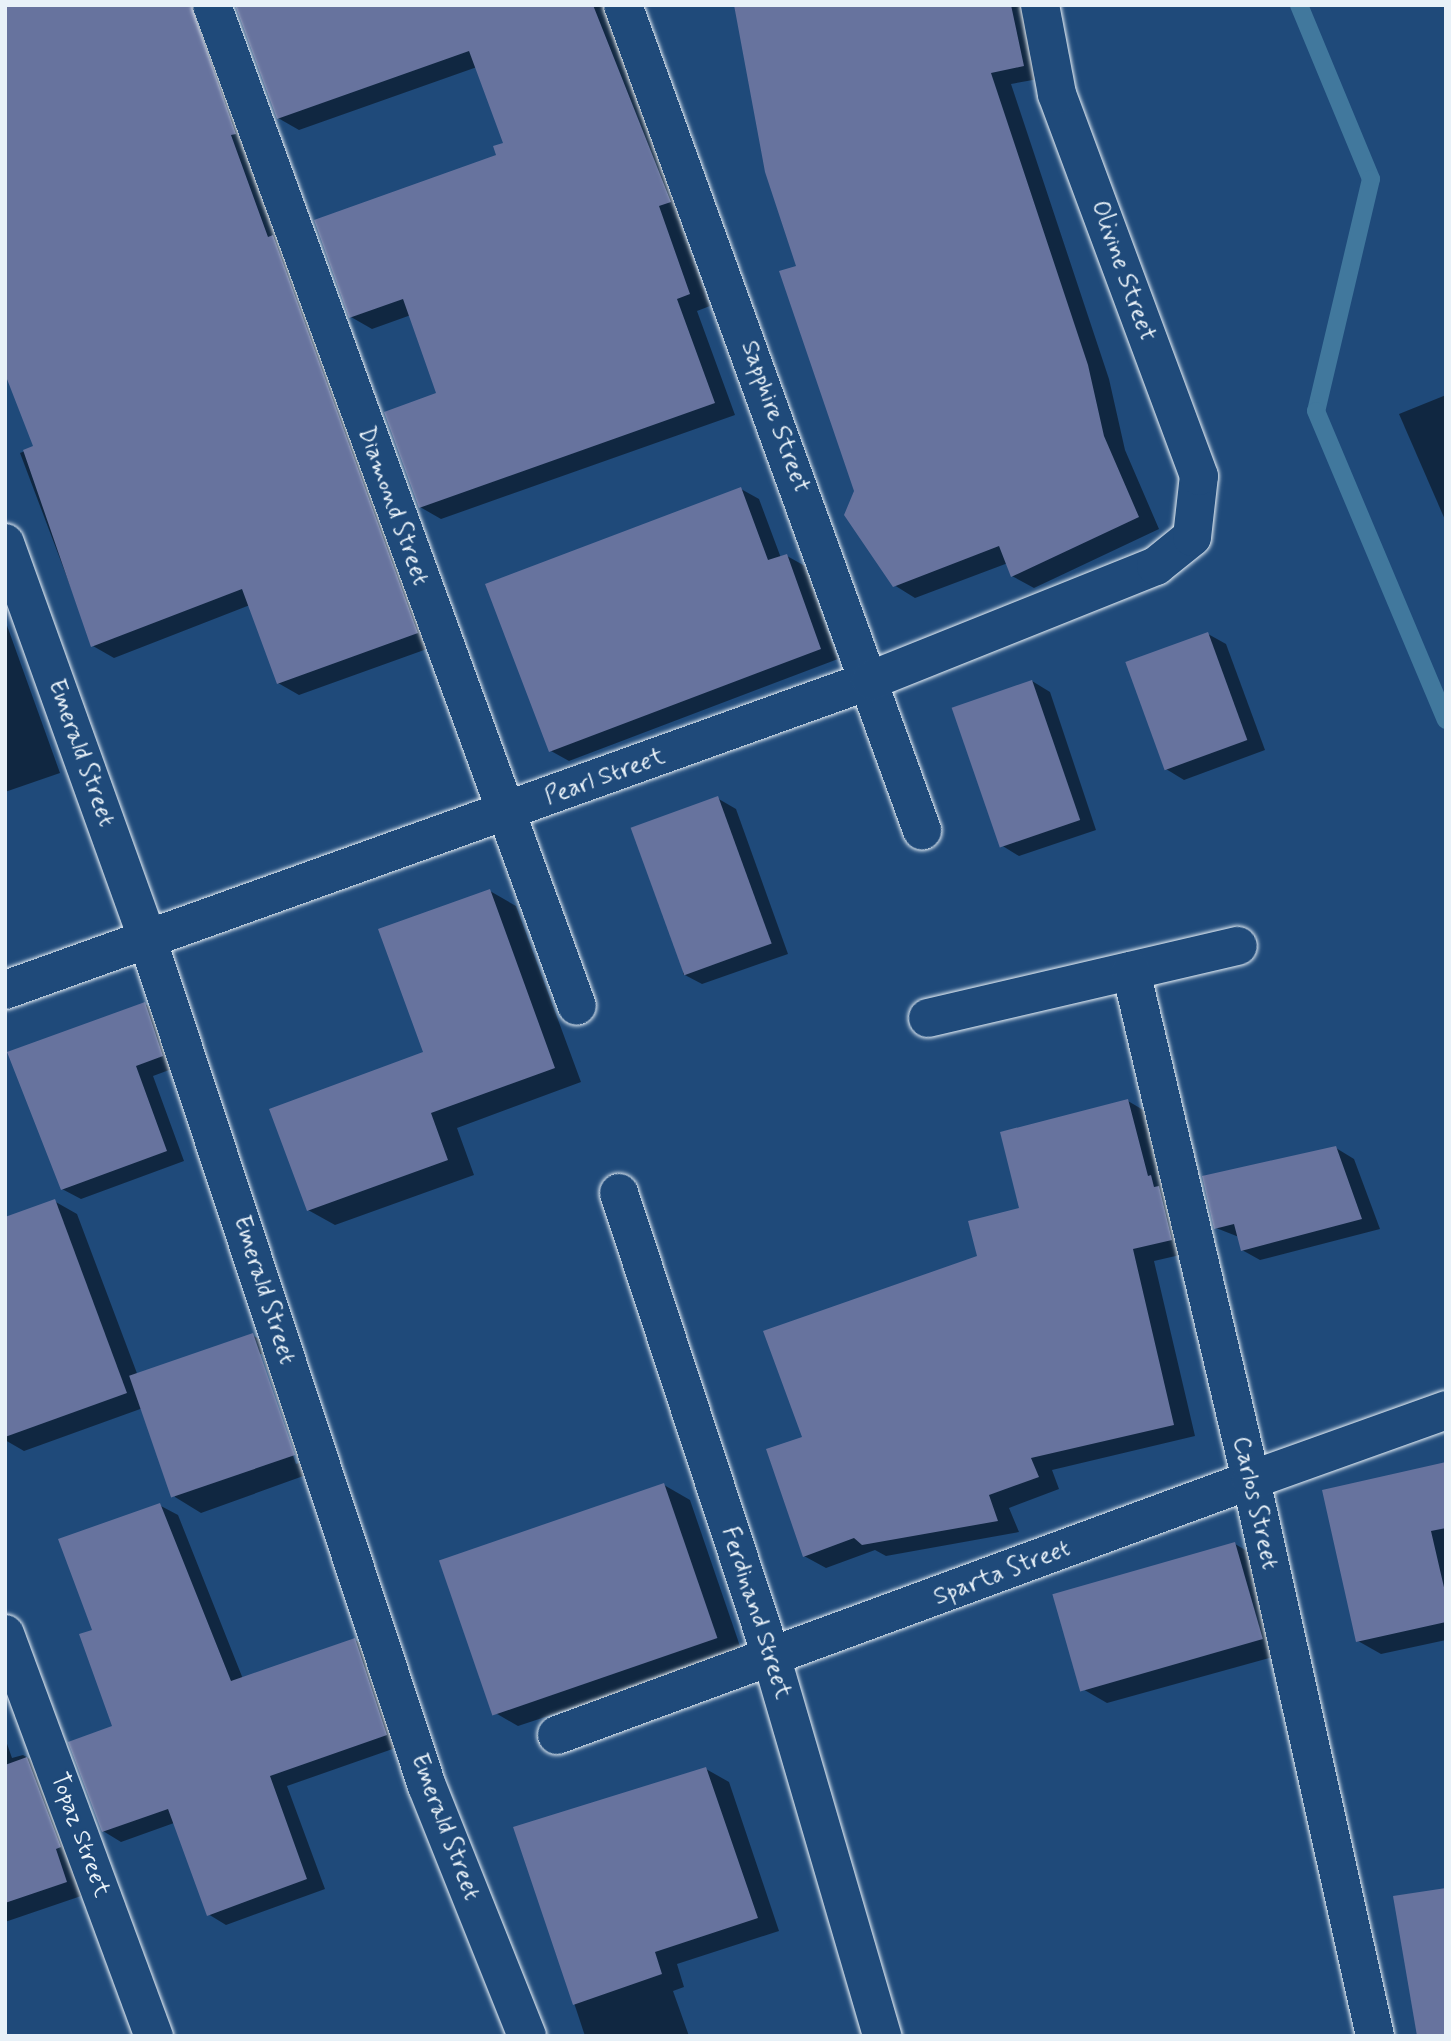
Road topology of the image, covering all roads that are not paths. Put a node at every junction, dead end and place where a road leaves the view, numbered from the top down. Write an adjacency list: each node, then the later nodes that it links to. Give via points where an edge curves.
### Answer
1 (212, 5): 7 (street, Diamond Street)
2 (623, 5): 6 (street, Sapphire Street)
3 (1040, 5): 4 (street, Olivine Street, via 1057,94 1199,476)
4 (1192, 537): 6 (street, Pearl Street, via 1156,566)
5 (5, 543): 9 (street, Emerald Street)
6 (871, 680): 7 (street, Pearl Street); 8 (street, Sapphire Street)
7 (504, 814): 9 (street, Pearl Street); 13 (street, Diamond Street)
8 (922, 830)
9 (148, 941): 12 (street, Pearl Street); 22 (street, Emerald Street, via 427,1786)
10 (1238, 946): 11 (street)
11 (1130, 971): 14 (street); 17 (street, Carlos Street)
12 (5, 990)
13 (576, 1006)
14 (928, 1018)
15 (619, 1194): 19 (street, Ferdinand Street)
16 (1446, 1410): 17 (street, Sparta Street)
17 (1251, 1480): 19 (street, Sparta Street); 24 (street, Carlos Street)
18 (5, 1633): 21 (street, Topaz Street)
19 (772, 1659): 20 (street, Sparta Street); 23 (street, Ferdinand Street)
20 (557, 1735)
21 (155, 2036)
22 (527, 2036)
23 (882, 2036)
24 (1375, 2036)

